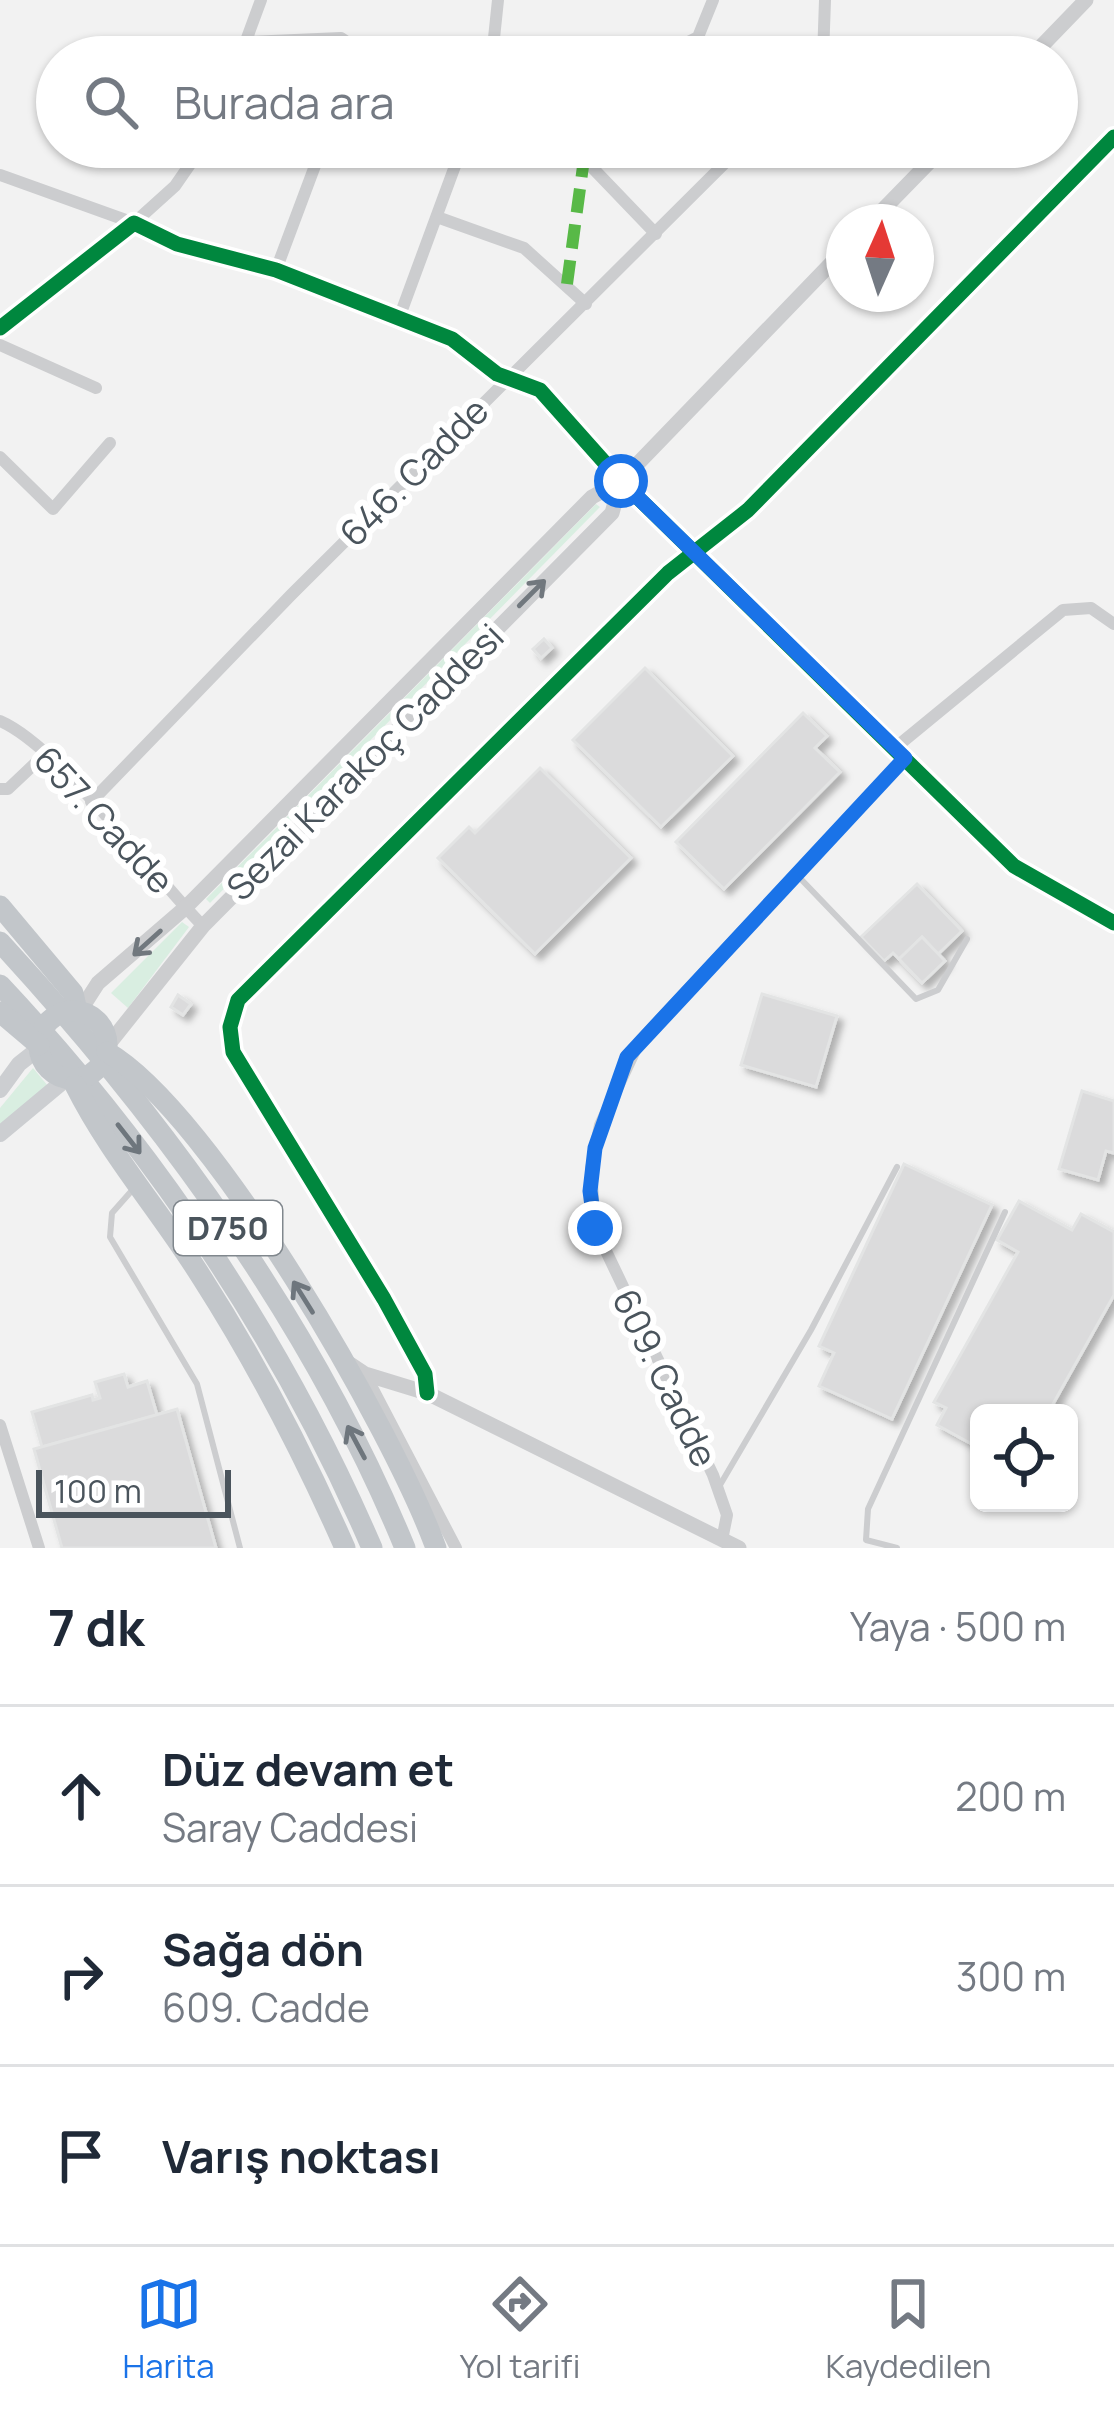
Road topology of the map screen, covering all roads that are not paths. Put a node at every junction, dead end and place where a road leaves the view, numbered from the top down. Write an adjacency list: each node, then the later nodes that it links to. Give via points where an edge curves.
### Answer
1 (261, 0): 6 (street)
2 (498, 0): 7 (street)
3 (713, 0): 8 (street)
4 (825, 0): 9 (street)
5 (1086, 0): 10 (street)
6 (248, 36)
7 (494, 36)
8 (698, 36)
9 (824, 36)
10 (1051, 36)
11 (1114, 137): 34 (street, via 748,510)
12 (187, 168): 21 (street)
13 (314, 168): 24 (street)
14 (454, 168): 20 (street)
15 (599, 168): 22 (street)
16 (721, 168): 22 (street, 646. Cadde)
17 (924, 168): 19 (street)
18 (0, 175): 21 (street)
19 (889, 204)
20 (437, 217): 25 (street, via 524,248); 26 (street)
21 (134, 224): 24 (street); 27 (street)
22 (656, 235): 25 (street, 646. Cadde)
23 (826, 269): 33 (street, Sezai Karakoç Caddesi)
24 (277, 270): 26 (street)
25 (586, 304): 29 (street, 646. Cadde)
26 (399, 318): 29 (street, via 452,339)
27 (0, 328)
28 (0, 345): 30 (street)
29 (508, 379): 33 (street, via 540,390); 41 (street, 646. Cadde)
30 (96, 388)
31 (110, 443): 32 (street, via 52,509)
32 (0, 457)
33 (621, 481): 34 (street); 44 (street, Sezai Karakoç Caddesi, via 592,497); 46 (street, Sezai Karakoç Caddesi, one-way to 33, via 611,513)
34 (695, 552): 37 (street); 62 (street, via 534,703 232,1014 229,1038 253,1092 384,1300 425,1375)
35 (1114, 624): 37 (street, 609. Cadde, via 1072,606 1031,633)
36 (0, 721): 38 (street, 657. Cadde)
37 (900, 753): 42 (street, 609. Cadde); 45 (street, via 1014,866)
38 (44, 755): 40 (street); 41 (street, 657. Cadde)
39 (0, 774): 40 (street)
40 (4, 789)
41 (92, 802): 44 (street, 657. Cadde)
42 (797, 875): 47 (lane, via 916,1000 938,990); 64 (street, 609. Cadde, via 627,1057 591,1169 600,1242)
43 (0, 906): 50 (highway, via 73,993)
44 (185, 908): 46 (street, 657. Cadde); 50 (street, Sezai Karakoç Caddesi, one-way to 50, via 98,983)
45 (1114, 923)
46 (203, 926): 53 (street, Sezai Karakoç Caddesi)
47 (967, 939)
48 (0, 942): 70 (highway, D750, one-way to 48, via 359,1445 237,1241 144,1113)
49 (0, 985): 69 (highway, D750, one-way to 69, via 118,1125 240,1296)
50 (79, 1011): 52 (highway, via 50,1019); 53 (highway, via 99,1022)
51 (0, 1012): 52 (highway)
52 (39, 1047): 54 (highway, via 48,1069); 55 (main road)
53 (107, 1048): 54 (highway, via 97,1071); 60 (highway, one-way to 53, via 214,1164)
54 (69, 1079): 56 (main road); 58 (highway)
55 (0, 1090)
56 (0, 1134)
57 (897, 1167): 64 (lane)
58 (137, 1184): 67 (lane, via 112,1213 110,1237 196,1384); 68 (highway, via 267,1389)
59 (1005, 1212): 73 (lane, via 868,1509 866,1540)
60 (340, 1356): 61 (street); 71 (highway, via 384,1430)
61 (364, 1374): 62 (street); 72 (street)
62 (427, 1394): 65 (street)
63 (0, 1425): 66 (street)
64 (718, 1488): 65 (street, 609. Cadde)
65 (728, 1545)
66 (39, 1548)
67 (240, 1548)
68 (346, 1548)
69 (372, 1548)
70 (405, 1548)
71 (436, 1548)
72 (456, 1548)
73 (897, 1548)

